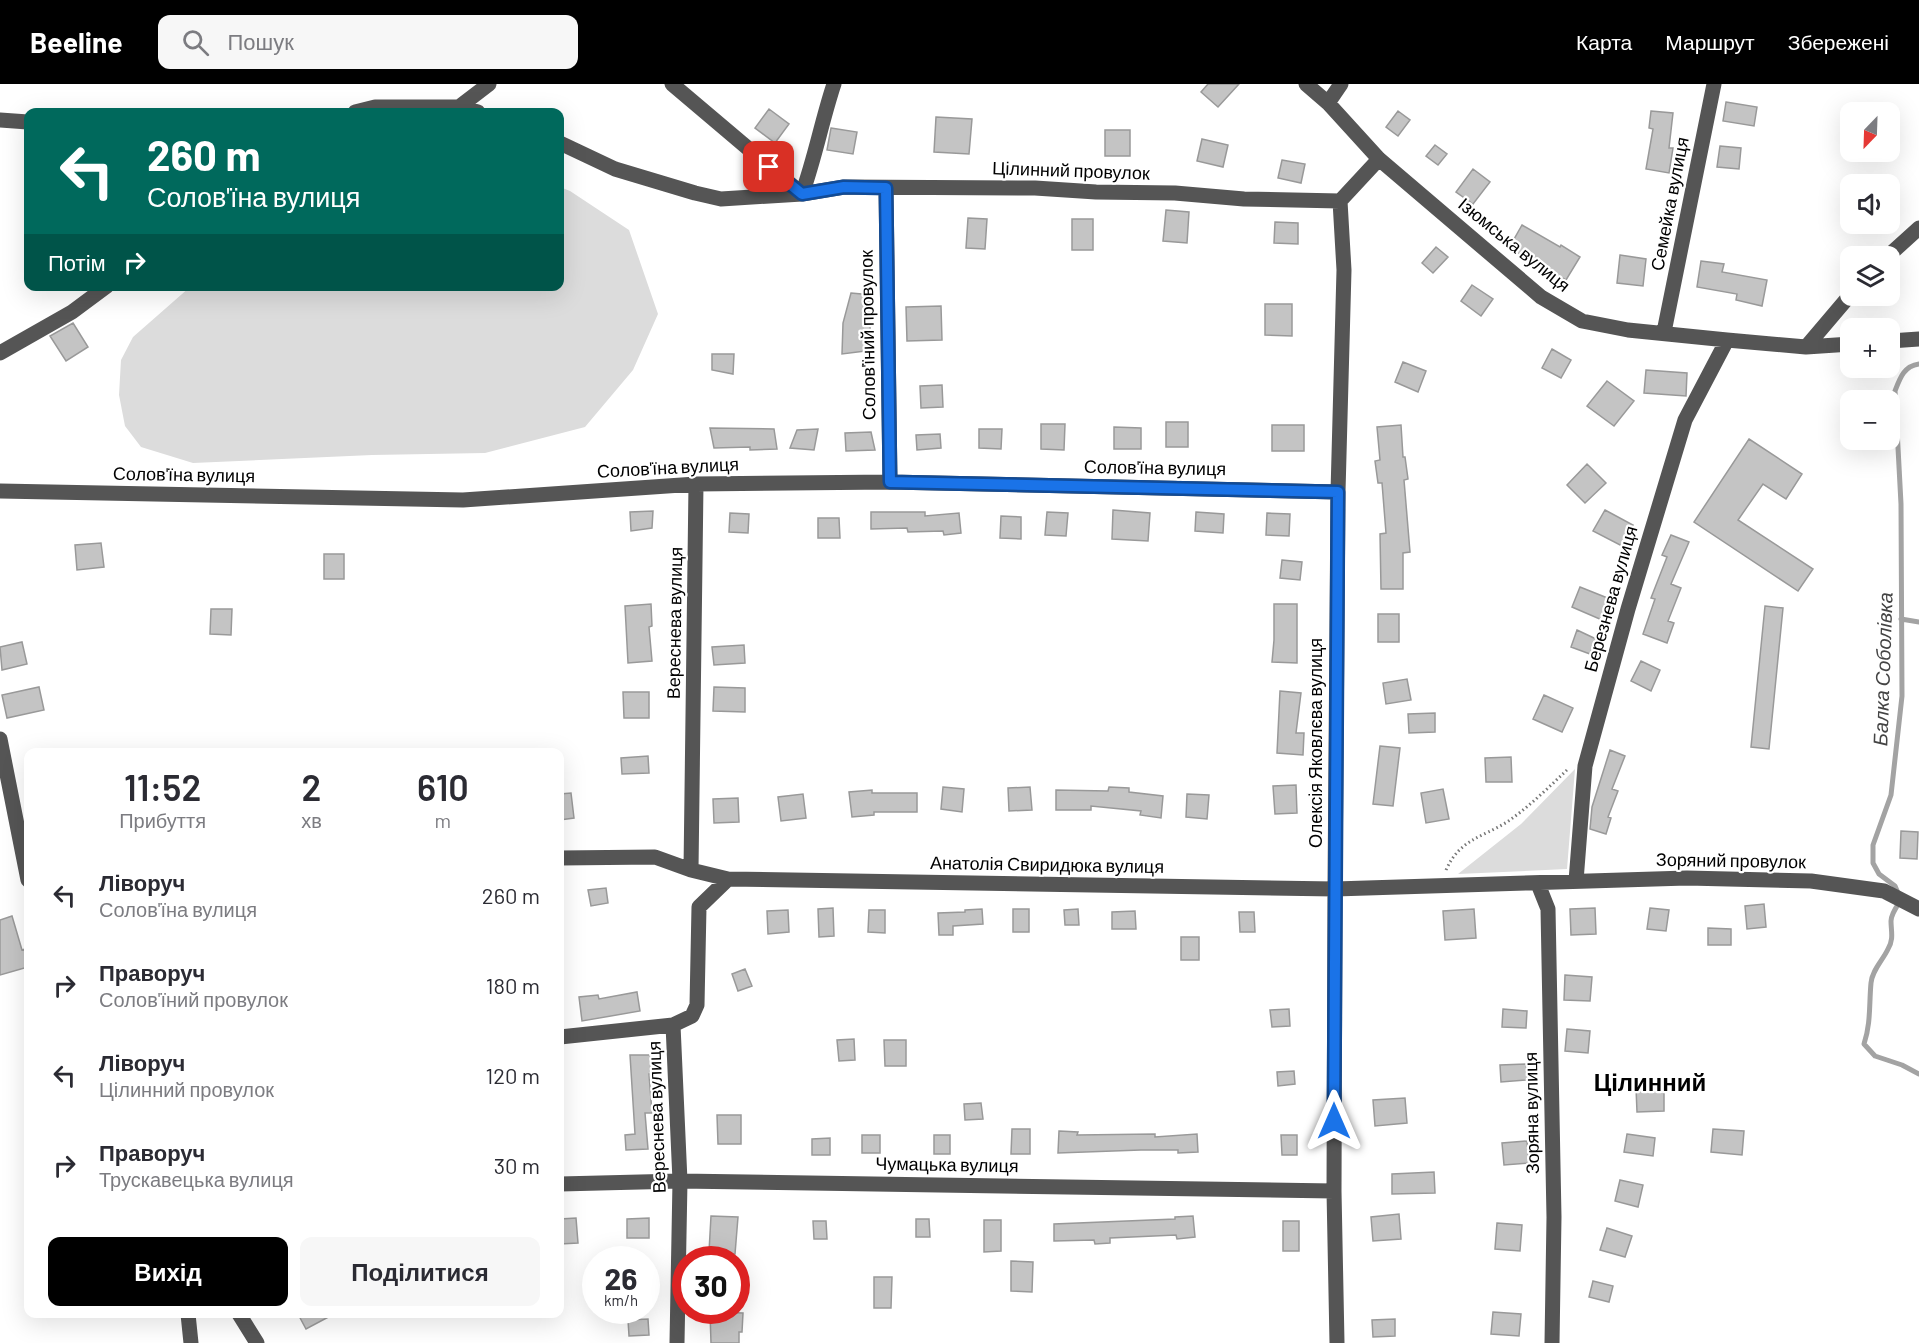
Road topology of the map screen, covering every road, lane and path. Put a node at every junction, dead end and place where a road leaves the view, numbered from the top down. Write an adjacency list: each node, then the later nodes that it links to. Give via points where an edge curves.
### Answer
1 (489, 84): 8 (street)
2 (672, 84): 16 (street)
3 (834, 84): 16 (street)
4 (1306, 84): 7 (street, Ізюмська вулиця)
5 (1341, 84): 7 (street)
6 (1714, 84): 22 (street, Семейка вулиця)
7 (1328, 103): 14 (street, Ізюмська вулиця)
8 (459, 107): 9 (street); 10 (street)
9 (371, 108)
10 (463, 108)
11 (0, 120): 12 (street)
12 (24, 122)
13 (564, 145): 16 (street, Цілинний провулок, via 615,169 721,199)
14 (1379, 159): 17 (street); 22 (street, Ізюмська вулиця, via 1541,297 1582,321)
15 (886, 188): 16 (street, Цілинний провулок, via 844,187); 17 (street, Цілинний провулок, via 1035,188); 29 (street, Солов'їний провулок)
16 (802, 194)
17 (1340, 201): 32 (street, Олексія Яковлєва вулиця, via 1344,270)
18 (1919, 228): 19 (street)
19 (1899, 246)
20 (100, 291): 28 (street)
21 (1841, 306): 27 (street)
22 (1664, 332): 24 (street, Ізюмська вулиця)
23 (1919, 339): 25 (street)
24 (1727, 340): 27 (street, Ізюмська вулиця); 34 (street, Березнева вулиця, via 1685,420)
25 (1900, 340)
26 (1840, 345): 27 (street, Ізюмська вулиця)
27 (1806, 347)
28 (0, 353)
29 (890, 482): 30 (street, Солов'їна вулиця); 32 (street, Солов'їна вулиця)
30 (696, 484): 31 (street, Солов'їна вулиця, via 463,500); 37 (street, Вереснева вулиця)
31 (0, 491)
32 (1338, 492): 42 (street, Олексія Яковлєва вулиця)
33 (0, 740): 36 (street)
34 (1589, 750): 39 (street, Березнева вулиця); 41 (path, via 1507,822 1467,842 1449,863)
35 (564, 858): 37 (street, Анатолія Свиридюка вулиця, via 655,857)
36 (24, 860)
37 (691, 870): 38 (street, Анатолія Свиридюка вулиця)
38 (728, 879): 42 (street, Анатолія Свиридюка вулиця); 44 (street, Вереснева вулиця, via 699,907 697,1005 692,1016)
39 (1576, 881): 40 (street, Зоряний провулок); 43 (street, Зоряний провулок, via 1811,881 1884,891)
40 (1538, 884): 41 (street, Анатолія Свиридюка вулиця); 55 (street, Зоряна вулиця, via 1548,909 1554,1217)
41 (1439, 886): 42 (street, Анатолія Свиридюка вулиця)
42 (1335, 889): 48 (street, Олексія Яковлєва вулиця)
43 (1919, 909)
44 (674, 1025): 45 (street); 46 (street, Вереснева вулиця)
45 (564, 1037)
46 (680, 1181): 47 (street, Чумацька вулиця); 48 (street, Чумацька вулиця); 53 (street, Вереснева вулиця)
47 (564, 1184)
48 (1334, 1191): 54 (street, Олексія Яковлєва вулиця)
49 (188, 1318): 51 (street)
50 (241, 1318): 52 (street)
51 (191, 1343)
52 (257, 1343)
53 (677, 1343)
54 (1337, 1343)
55 (1552, 1343)

